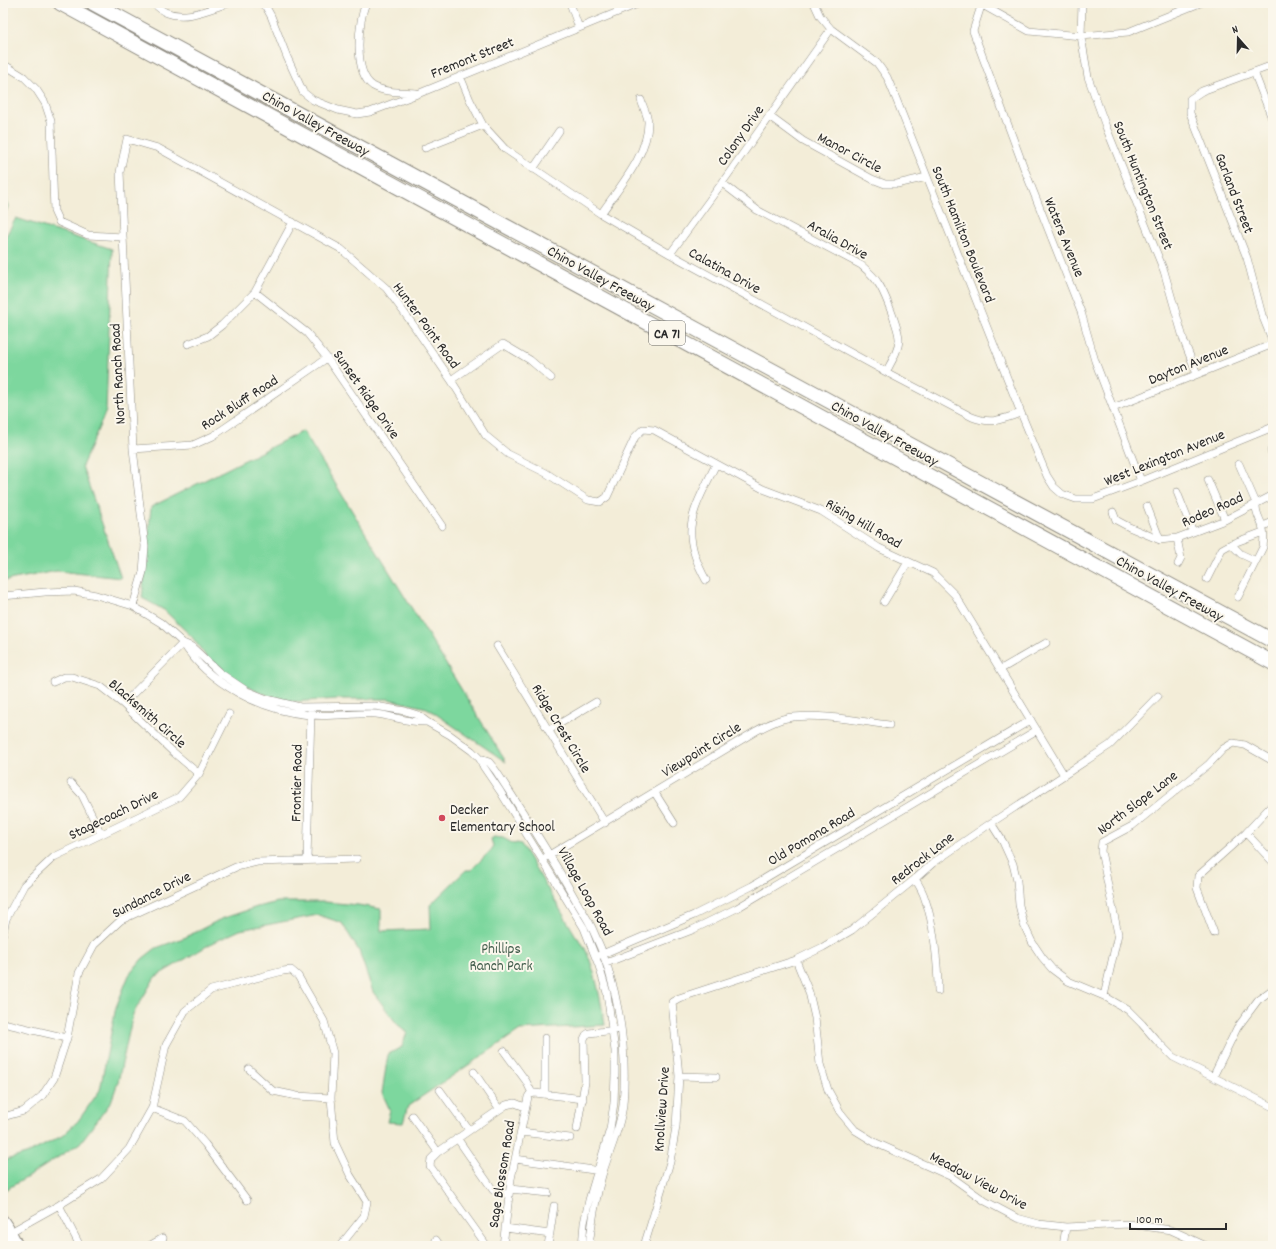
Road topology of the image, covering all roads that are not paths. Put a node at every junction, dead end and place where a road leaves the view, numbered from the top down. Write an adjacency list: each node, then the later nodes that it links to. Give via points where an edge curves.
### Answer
1 (60, 3): 79 (highway, Chino Valley Freeway / CA 71)
2 (93, 3): 75 (highway, Chino Valley Freeway / CA 71)
3 (153, 3): 4 (street, via 164,12 176,16 186,16)
4 (229, 3)
5 (260, 3): 20 (street, Fremont Street, via 271,16 303,92 312,100 357,114 370,112)
6 (366, 3): 20 (street, via 360,27 359,53 365,77 373,86 394,92)
7 (570, 3): 13 (street)
8 (640, 3): 13 (street, Fremont Street)
9 (814, 3): 14 (street, South Hamilton Boulevard, via 820,16)
10 (1082, 3): 15 (street, South Huntington Street)
11 (1200, 3): 15 (street, via 1128,32)
12 (981, 4): 15 (street, via 1029,31); 43 (street, Waters Avenue, via 973,31 1081,312 1095,361)
13 (579, 28): 19 (street, Fremont Street)
14 (831, 29): 22 (street, Colony Drive); 29 (street, South Hamilton Boulevard, via 877,63 887,78)
15 (1081, 36): 40 (street, South Huntington Street, via 1088,77 1164,271 1184,341)
16 (3, 64): 33 (street, via 24,77 45,103 51,122 54,211 59,222 88,235)
17 (1273, 65): 18 (street)
18 (1254, 72): 23 (street); 36 (street, Garland Street, via 1202,91 1190,99 1190,113 1247,258 1262,315)
19 (460, 76): 20 (street, Fremont Street); 24 (street, Calatina Drive)
20 (420, 93)
21 (641, 100): 31 (street, via 648,119 644,147)
22 (769, 116): 29 (street, Manor Circle, via 802,141 884,184 898,184); 30 (street, Colony Drive)
23 (1273, 120)
24 (483, 125): 27 (street); 28 (street, Calatina Drive, via 505,149)
25 (559, 131): 28 (street)
26 (127, 139): 32 (street, Hunter Point Road, via 158,148); 33 (street, North Ranch Road, via 120,172)
27 (425, 148)
28 (533, 169): 31 (street, Calatina Drive)
29 (927, 177): 44 (street, South Hamilton Boulevard)
30 (722, 183): 34 (street, Colony Drive); 39 (street, Aralia Drive, via 757,210 861,265 872,274 880,284 898,331 896,352)
31 (601, 214): 34 (street, Calatina Drive)
32 (293, 222): 35 (street); 42 (street, Hunter Point Road, via 341,248 386,288)
33 (123, 237): 46 (street, North Ranch Road)
34 (670, 254): 39 (street, Calatina Drive)
35 (254, 292): 37 (street, via 222,325 208,336); 38 (street, Sunset Ridge Drive, via 307,333)
36 (1273, 343): 40 (street, Dayton Avenue)
37 (188, 344)
38 (327, 358): 46 (street, Rock Bluff Road, via 213,436 193,445); 60 (street, Sunset Ridge Drive)
39 (886, 372): 44 (street, Calatina Drive, via 983,421 995,421)
40 (1197, 374): 43 (street, Dayton Avenue)
41 (551, 378): 42 (street, via 530,360 503,344)
42 (451, 380): 54 (street, Hunter Point Road, via 486,436 508,454 546,473 588,500)
43 (1113, 408): 50 (street, Waters Avenue)
44 (1021, 413): 52 (street, South Hamilton Boulevard, via 1047,476 1054,488)
45 (1273, 427): 50 (street, West Lexington Avenue)
46 (133, 448): 74 (street, North Ranch Road, via 145,546 143,572)
47 (716, 464): 54 (street, Rising Hill Road, via 654,430 643,429 635,436 607,497); 67 (street, Rising Hill Road, via 763,489 821,511 879,548); 70 (street, via 692,516 690,529 695,557)
48 (1239, 464): 55 (street)
49 (1208, 480): 58 (street)
50 (1141, 481): 52 (street, West Lexington Avenue, via 1093,499 1076,499)
51 (1177, 492): 62 (street)
52 (1062, 494)
53 (1273, 495): 55 (street, Rodeo Road)
54 (600, 502)
55 (1256, 503): 58 (street, Rodeo Road); 61 (street)
56 (1147, 506): 64 (street)
57 (1112, 512): 64 (street, Rodeo Road, via 1116,520)
58 (1225, 520): 62 (street, Rodeo Road)
59 (1273, 522): 61 (street)
60 (442, 526)
61 (1263, 529): 65 (street); 66 (street, via 1263,547)
62 (1193, 532): 63 (street, Rodeo Road)
63 (1177, 538): 64 (street, Rodeo Road); 68 (street, via 1181,558)
64 (1160, 540)
65 (1231, 544): 66 (street, via 1241,554); 69 (street, via 1222,550)
66 (1256, 561): 72 (street)
67 (908, 562): 73 (street); 80 (street, Rising Hill Road, via 933,573 955,595)
68 (1178, 564)
69 (1207, 579)
70 (706, 580)
71 (3, 596): 74 (street, Village Loop Road, via 74,591 96,594)
72 (1238, 597)
73 (884, 602)
74 (133, 606): 76 (street, Village Loop Road, via 161,623)
75 (1273, 640)
76 (183, 643): 84 (street); 85 (street, Village Loop Road, via 230,681 247,691 287,705); 87 (street, Village Loop Road, via 206,669 228,687 267,706)
77 (1046, 643): 80 (street)
78 (497, 646): 91 (street, Ridge Crest Circle)
79 (1273, 663)
80 (1001, 669): 88 (street, Rising Hill Road)
81 (53, 682): 84 (street, Blacksmith Circle, via 64,677 72,677 100,686)
82 (1158, 696): 96 (street, Redrock Lane, via 1110,745)
83 (596, 702): 91 (street)
84 (123, 704): 95 (street, Blacksmith Circle, via 172,752)
85 (311, 707): 87 (street, Frontier Road); 89 (street, Village Loop Road, via 375,706 418,715)
86 (229, 714): 95 (street, Stagecoach Drive)
87 (310, 715): 89 (street, Village Loop Road, via 378,715); 107 (street, Frontier Road)
88 (1031, 720): 92 (street, Rising Hill Road); 113 (street, Old Pomona Road, via 752,886 687,918)
89 (427, 722): 93 (street, Village Loop Road, via 450,735)
90 (889, 725): 98 (street, Viewpoint Circle, via 821,717 793,717 773,722)
91 (549, 730): 100 (street, Ridge Crest Circle)
92 (1037, 730): 96 (street, Rising Hill Road); 115 (street, Old Pomona Road, via 737,908 692,930)
93 (480, 759): 105 (street, Village Loop Road, via 489,762 496,771); 108 (street, Village Loop Road)
94 (1273, 761): 118 (street, North Slope Lane, via 1245,745 1233,743 1132,826 1102,842 1101,851 1118,934)
95 (199, 774): 104 (street, Stagecoach Drive, via 179,797)
96 (1064, 775): 102 (street, Redrock Lane)
97 (71, 783): 104 (street, via 82,795)
98 (655, 793): 100 (street, Viewpoint Circle); 101 (street)
99 (1273, 804): 103 (street)
100 (605, 823): 105 (street, Viewpoint Circle)
101 (674, 823)
102 (991, 823): 110 (street, Redrock Lane, via 933,863); 118 (street, via 1013,864 1024,925 1035,947 1052,969 1068,981)
103 (1246, 833): 109 (street); 112 (street, via 1198,876 1197,888)
104 (101, 834): 111 (street, Stagecoach Drive, via 54,857 24,885 6,919)
105 (550, 855): 108 (street, Viewpoint Circle); 113 (street, Village Loop Road, via 590,923)
106 (357, 859): 107 (street, Sundance Drive)
107 (307, 860): 123 (street, Sundance Drive, via 257,862 236,868 121,920 94,945 79,973)
108 (542, 860): 113 (street, Village Loop Road)
109 (1273, 862)
110 (915, 879): 114 (street, Redrock Lane, via 852,930); 117 (street, via 925,898 931,920)
111 (3, 933)
112 (1214, 933)
113 (599, 956): 115 (street, Village Loop Road); 122 (street, Village Loop Road)
114 (796, 960): 119 (street, Redrock Lane); 156 (street, Meadow View Drive, via 816,1018 820,1064 828,1090 840,1112 855,1130 876,1143 950,1176 985,1201 1017,1218)
115 (606, 963): 121 (street, Village Loop Road, via 615,992)
116 (1273, 989): 129 (street, via 1258,1000 1237,1028)
117 (938, 991)
118 (1104, 996): 129 (street, via 1128,1010 1174,1057)
119 (679, 998): 128 (street, Knollview Drive, via 672,1002)
120 (3, 1023): 123 (street)
121 (621, 1029): 122 (street); 149 (street, Village Loop Road, via 624,1081 622,1106 618,1129)
122 (612, 1030): 135 (street, via 590,1033 584,1039); 149 (street, Village Loop Road, via 614,1103)
123 (67, 1038): 141 (street, Sundance Drive, via 54,1078 42,1096 24,1112)
124 (545, 1038): 133 (street)
125 (504, 1051): 132 (street, via 526,1081)
126 (250, 1069): 134 (street, via 273,1091)
127 (474, 1072): 139 (street)
128 (679, 1076): 130 (street); 173 (street, Knollview Drive, via 676,1127 670,1162)
129 (1213, 1076): 137 (street)
130 (716, 1077)
131 (440, 1090): 143 (street)
132 (532, 1094): 133 (street); 136 (street, Sage Blossom Road, via 528,1097)
133 (545, 1094): 135 (street)
134 (331, 1098): 138 (street, via 332,1053 324,1021 298,976 291,970 211,990 185,1011 166,1045); 166 (street, via 335,1143 350,1175 368,1202 364,1216)
135 (583, 1100): 142 (street)
136 (525, 1107): 139 (street, via 511,1103); 144 (street, Sage Blossom Road)
137 (1273, 1107)
138 (152, 1108): 152 (street, via 185,1121); 153 (street, via 129,1149 100,1179)
139 (499, 1109): 143 (street)
140 (412, 1116): 147 (street)
141 (3, 1117)
142 (577, 1129)
143 (469, 1130): 145 (street)
144 (521, 1132): 146 (street); 148 (street, Sage Blossom Road)
145 (457, 1138): 147 (street); 150 (street, via 494,1190 499,1193)
146 (570, 1138)
147 (438, 1152): 168 (street, via 431,1159 430,1166)
148 (515, 1159): 149 (street); 150 (street, Sage Blossom Road)
149 (600, 1171): 171 (street, Village Loop Road, via 589,1200); 172 (street, Village Loop Road)
150 (510, 1191): 151 (street); 157 (street, Sage Blossom Road)
151 (548, 1193)
152 (247, 1200)
153 (59, 1205): 159 (street); 164 (street)
154 (554, 1206): 158 (street)
155 (3, 1220): 159 (main road)
156 (1066, 1227): 174 (street); 175 (street, Meadow View Drive, via 1129,1224 1171,1230)
157 (505, 1228): 158 (street); 169 (street, Sage Blossom Road)
158 (550, 1234): 170 (street)
159 (6, 1235): 162 (main road); 163 (main road)
160 (163, 1238): 165 (street)
161 (436, 1240): 167 (street)
162 (7, 1246)
163 (18, 1246)
164 (80, 1246)
165 (149, 1246)
166 (340, 1246)
167 (440, 1246)
168 (487, 1246)
169 (503, 1246)
170 (548, 1246)
171 (582, 1246)
172 (590, 1246)
173 (644, 1246)
174 (1063, 1246)
175 (1206, 1246)

